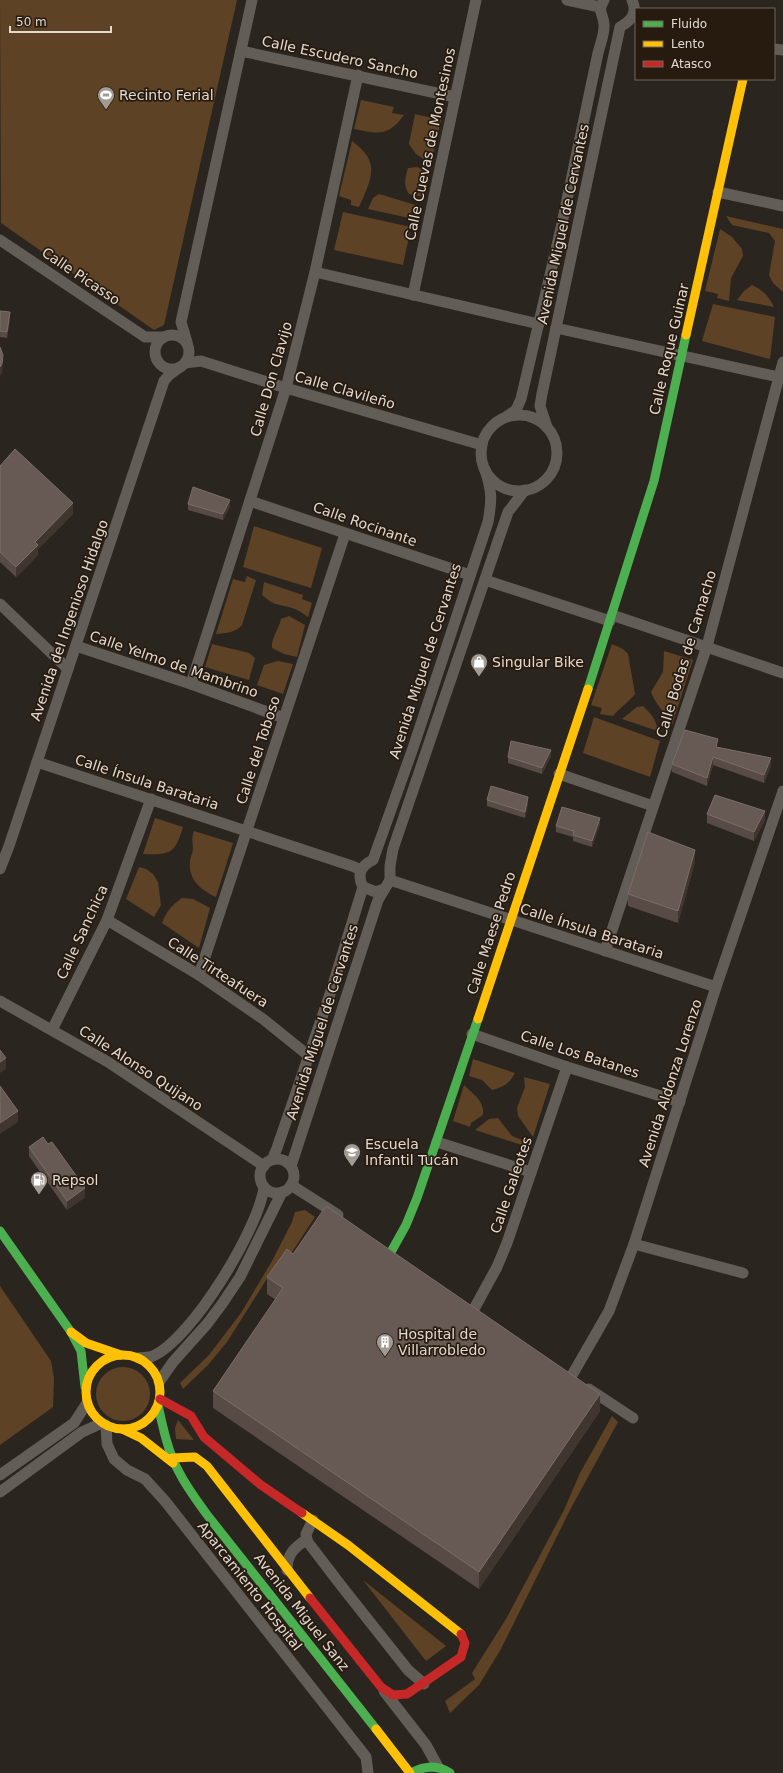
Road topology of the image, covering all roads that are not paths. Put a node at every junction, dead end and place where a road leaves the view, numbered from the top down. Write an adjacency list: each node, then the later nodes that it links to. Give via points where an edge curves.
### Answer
1 (252, 0): 9 (street)
2 (476, 0): 12 (street, Calle Cuevas de Montesinos)
3 (567, 0): 5 (street)
4 (632, 0): 6 (street)
5 (602, 4): 7 (street, Avenida Miguel de Cervantes, via 601,16)
6 (635, 14): 8 (street, via 629,22)
7 (604, 24): 8 (street, via 612,29); 19 (street, Avenida Miguel de Cervantes)
8 (620, 27): 20 (street, Avenida Miguel de Cervantes)
9 (241, 51): 10 (street, Calle Escudero Sancho); 18 (street)
10 (358, 75): 12 (street, Calle Escudero Sancho); 16 (street, Calle Don Clavijo)
11 (743, 80): 13 (street, Calle Roque Guinar)
12 (456, 97): 17 (street, Calle Cuevas de Montesinos)
13 (718, 192): 14 (street); 24 (street, Calle Roque Guinar)
14 (783, 206)
15 (0, 240): 22 (street, Calle Picasso)
16 (315, 272): 17 (street); 31 (street, Calle Don Clavijo)
17 (413, 295): 19 (street)
18 (181, 322): 21 (street); 23 (street)
19 (539, 324): 32 (street, Avenida Miguel de Cervantes, via 522,399 516,410)
20 (556, 328): 24 (street); 33 (street, Avenida Miguel de Cervantes, via 540,406)
21 (166, 336): 22 (street); 23 (street, via 179,336); 25 (street, via 157,344)
22 (145, 337): 25 (street, Calle Picasso)
23 (188, 345): 26 (street); 28 (street, via 190,353)
24 (682, 357): 29 (street); 42 (street, Calle Roque Guinar, via 654,481)
25 (158, 359): 28 (street, via 170,369); 30 (street)
26 (201, 361): 28 (street, Calle Clavileño); 31 (street, Calle Clavileño)
27 (783, 362): 29 (street, Calle Bodas de Camacho)
28 (183, 365): 30 (street)
29 (781, 378): 44 (street, Calle Bodas de Camacho)
30 (164, 381): 43 (street, Avenida del Ingenioso Hidalgo)
31 (286, 388): 34 (street, Calle Clavileño); 37 (street, Calle Don Clavijo)
32 (506, 417): 33 (street, via 525,416 536,419); 34 (street, via 488,431)
33 (547, 427): 36 (street, via 554,438 557,450 554,469 537,487)
34 (482, 445): 35 (street, via 481,457)
35 (485, 470): 36 (street, via 501,487 516,491); 39 (street, Avenida Miguel de Cervantes, via 491,489 491,504 488,522)
36 (525, 490): 40 (street, Avenida Miguel de Cervantes, via 508,512)
37 (250, 501): 38 (street, Calle Rocinante); 47 (street, Calle Don Clavijo)
38 (345, 534): 39 (street, Calle Rocinante); 48 (street, Calle del Toboso)
39 (470, 575): 55 (street, Avenida Miguel de Cervantes)
40 (486, 580): 42 (street); 56 (street, Avenida Miguel de Cervantes, via 393,849)
41 (0, 604): 45 (street)
42 (611, 618): 44 (street); 50 (street, Calle Maese Pedro)
43 (76, 646): 45 (street, Avenida del Ingenioso Hidalgo); 47 (street, Calle Yelmo de Mambrino)
44 (707, 646): 46 (street); 53 (street, Calle Bodas de Camacho)
45 (68, 669): 49 (street, Avenida del Ingenioso Hidalgo)
46 (783, 673)
47 (191, 684): 48 (street, Calle Yelmo de Mambrino)
48 (284, 718): 54 (street, Calle del Toboso)
49 (37, 762): 52 (street, Calle Ínsula Barataria); 57 (street, Avenida del Ingenioso Hidalgo)
50 (559, 774): 53 (street); 61 (street, Calle Maese Pedro)
51 (783, 791): 65 (street, Avenida Aldonza Lorenzo)
52 (151, 799): 54 (street, Calle Ínsula Barataria); 62 (street, Calle Sanchica)
53 (653, 806): 63 (street, Calle Bodas de Camacho)
54 (247, 830): 58 (street, Calle Ínsula Barataria); 64 (street, Calle del Toboso)
55 (373, 860): 56 (street, via 382,861); 58 (street)
56 (390, 866): 59 (street, Avenida Miguel de Cervantes)
57 (0, 869)
58 (360, 870): 60 (street, Avenida Miguel de Cervantes, via 359,880)
59 (387, 885): 60 (street, via 376,892); 61 (street, Calle Ínsula Barataria); 74 (street, Avenida Miguel de Cervantes, via 378,900)
60 (362, 887): 69 (street, Avenida Miguel de Cervantes)
61 (510, 919): 63 (street, Calle Ínsula Barataria); 68 (street, Calle Maese Pedro)
62 (107, 920): 64 (street, Calle Tirteafuera); 67 (street, Calle Sanchica)
63 (605, 951): 65 (street, Calle Ínsula Barataria)
64 (199, 975): 69 (street, Calle Tirteafuera, via 263,1019)
65 (716, 987): 71 (street, Avenida Aldonza Lorenzo)
66 (0, 1001): 67 (street, Calle Alonso Quijano)
67 (52, 1030): 73 (street, Calle Alonso Quijano, via 108,1062)
68 (472, 1034): 70 (street, Calle Los Batanes); 72 (street, Calle Maese Pedro)
69 (309, 1056): 73 (street, Avenida Miguel de Cervantes, via 277,1148)
70 (567, 1067): 71 (street, Calle Los Batanes); 75 (street, Calle Galeotes)
71 (680, 1102): 80 (street, Avenida Aldonza Lorenzo)
72 (437, 1142): 75 (street); 81 (street, Calle Maese Pedro, via 405,1231)
73 (268, 1163): 74 (street, via 282,1160); 76 (street, via 260,1176)
74 (291, 1166): 77 (street, via 294,1176)
75 (531, 1172): 83 (street, Calle Galeotes, via 507,1243)
76 (264, 1187): 77 (street, via 272,1192); 86 (street, via 263,1200 248,1232 204,1305 165,1348 152,1356)
77 (286, 1189): 78 (street); 87 (street, via 240,1277 207,1324 172,1362)
78 (347, 1221)
79 (0, 1231): 84 (street)
80 (634, 1244): 82 (street); 90 (street, Avenida Aldonza Lorenzo, via 609,1311 568,1375)
81 (391, 1252)
82 (743, 1273)
83 (474, 1309)
84 (71, 1332): 85 (street, via 86,1343); 88 (street, via 80,1351)
85 (121, 1355): 86 (street); 88 (street, via 103,1360 94,1368 88,1378)
86 (138, 1358): 87 (street, via 150,1366)
87 (159, 1382): 89 (street)
88 (87, 1397): 91 (street, via 95,1417); 94 (street, via 74,1423)
89 (159, 1402): 92 (street, via 152,1415 142,1424); 93 (street, Avenida Miguel Sanz, via 165,1440); 96 (street, via 186,1412 204,1437 235,1464)
90 (633, 1418)
91 (104, 1424): 92 (street); 95 (street, via 82,1432); 102 (street, Aparcamiento Hospital, via 106,1444 114,1459 127,1470 145,1479 166,1501 366,1757)
92 (122, 1429): 93 (street, Avenida Miguel Sanz, via 146,1441)
93 (174, 1462): 98 (street, via 188,1455 201,1459); 103 (street, Avenida Miguel Sanz, via 208,1516)
94 (0, 1475)
95 (0, 1492)
96 (313, 1520): 97 (street, via 306,1534); 100 (street, via 462,1634 466,1650 461,1657)
97 (307, 1539): 98 (street, via 287,1559); 100 (street, via 408,1670)
98 (287, 1570): 99 (street)
99 (376, 1681): 100 (street, via 390,1694 399,1696); 101 (street, via 426,1745)
100 (424, 1684)
101 (438, 1767): 103 (street, via 424,1767); 104 (street)
102 (368, 1773)
103 (411, 1773)
104 (450, 1773)

